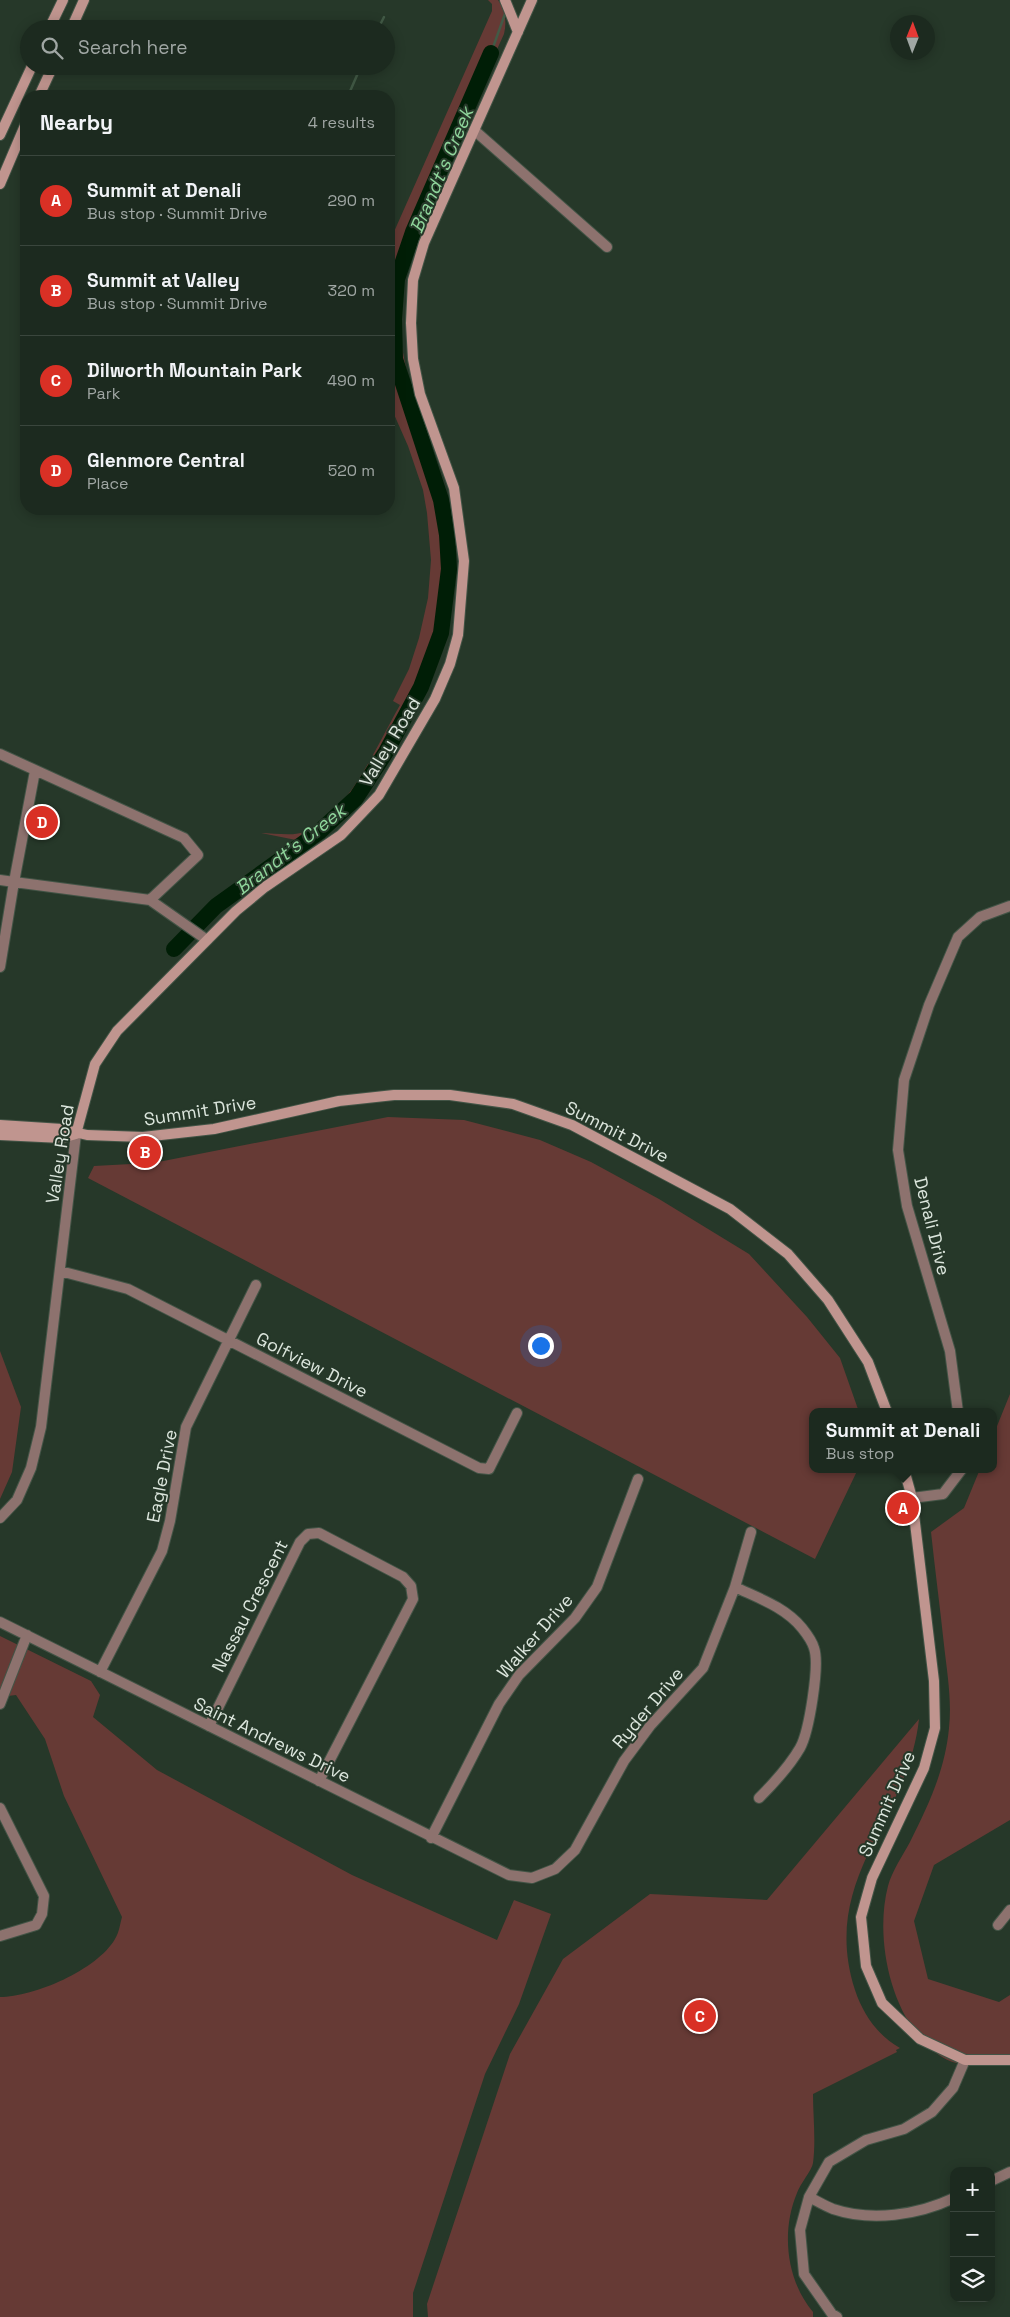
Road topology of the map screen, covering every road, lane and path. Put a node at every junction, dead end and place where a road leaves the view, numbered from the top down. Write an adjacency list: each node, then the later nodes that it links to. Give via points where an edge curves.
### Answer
1 (63, 0): 5 (street)
2 (84, 0): 6 (street)
3 (505, 0): 7 (street)
4 (532, 0): 7 (street, Valley Road)
5 (53, 20)
6 (75, 20)
7 (518, 32): 13 (street, Valley Road)
8 (28, 75): 10 (street)
9 (49, 75): 11 (street)
10 (21, 90)
11 (42, 90)
12 (20, 92): 14 (street)
13 (474, 130): 17 (street); 24 (street, Valley Road, via 424,243 413,280 410,323 420,394 454,488 464,561 458,635 450,664 435,699 379,795 341,836 265,887)
14 (0, 135)
15 (20, 137): 16 (street)
16 (0, 184)
17 (607, 247)
18 (0, 754): 19 (street)
19 (35, 771): 21 (street); 22 (street, via 184,838 198,855)
20 (0, 880): 21 (street)
21 (14, 882): 22 (street); 25 (street)
22 (150, 900): 24 (street)
23 (1010, 906): 33 (street, Denali Drive, via 980,917 958,937 929,1005 904,1080 898,1150 907,1206 950,1351)
24 (207, 940): 27 (street, Valley Road, via 117,1031 95,1064)
25 (0, 967)
26 (0, 1125): 27 (street, Summit Drive, via 62,1129)
27 (76, 1134): 28 (street, Summit Drive, via 62,1138); 29 (street, Valley Road); 32 (street, Summit Drive, via 143,1137 214,1129 339,1101 394,1095 450,1095 513,1104 572,1125 730,1210 788,1254 828,1300 868,1362)
28 (0, 1135)
29 (60, 1271): 31 (street, Golfview Drive, via 128,1288); 39 (street, Valley Road, via 41,1426 31,1468 17,1500)
30 (256, 1286): 31 (street, Eagle Drive)
31 (230, 1341): 34 (street, Golfview Drive, via 479,1468 490,1469); 44 (street, Eagle Drive, via 186,1427 162,1551)
32 (885, 1408)
33 (957, 1408)
34 (517, 1413)
35 (905, 1473): 38 (street, Summit Drive)
36 (959, 1473): 38 (street, via 943,1494)
37 (638, 1479): 50 (street, Walker Drive, via 597,1587 575,1618 519,1675 499,1704)
38 (912, 1498): 55 (street, Summit Drive, via 934,1681 934,1728 924,1768 872,1878 861,1918 866,1966 882,2003 920,2039)
39 (0, 1518)
40 (751, 1532): 41 (street, Ryder Drive)
41 (735, 1586): 48 (street, via 791,1616 803,1628 814,1648 814,1689 808,1733 800,1749); 51 (street, Ryder Drive, via 703,1668 650,1726 624,1761 575,1850 555,1869)
42 (0, 1622): 43 (street, Saint Andrews Drive)
43 (27, 1635): 44 (street, Saint Andrews Drive); 45 (street)
44 (100, 1672): 46 (street, Saint Andrews Drive)
45 (0, 1704)
46 (208, 1726): 47 (street, Saint Andrews Drive); 47 (street, Nassau Crescent, via 300,1542 308,1534 320,1533 403,1576 411,1586 413,1599)
47 (319, 1781): 50 (street, Saint Andrews Drive)
48 (759, 1798)
49 (0, 1808): 54 (street, via 44,1896 42,1914 36,1925)
50 (431, 1838): 51 (street, Saint Andrews Drive, via 509,1876)
51 (532, 1878)
52 (1010, 1910): 53 (street)
53 (998, 1925)
54 (0, 1936)
55 (965, 2060): 56 (street, Summit Drive); 59 (street, via 953,2088 932,2112 904,2129 866,2140 829,2162)
56 (1010, 2060)
57 (1010, 2172): 58 (street)
58 (995, 2179)
59 (809, 2197): 60 (street, via 833,2209 863,2216 932,2208); 61 (street, via 800,2230 804,2274)
60 (950, 2200)
61 (837, 2317)

